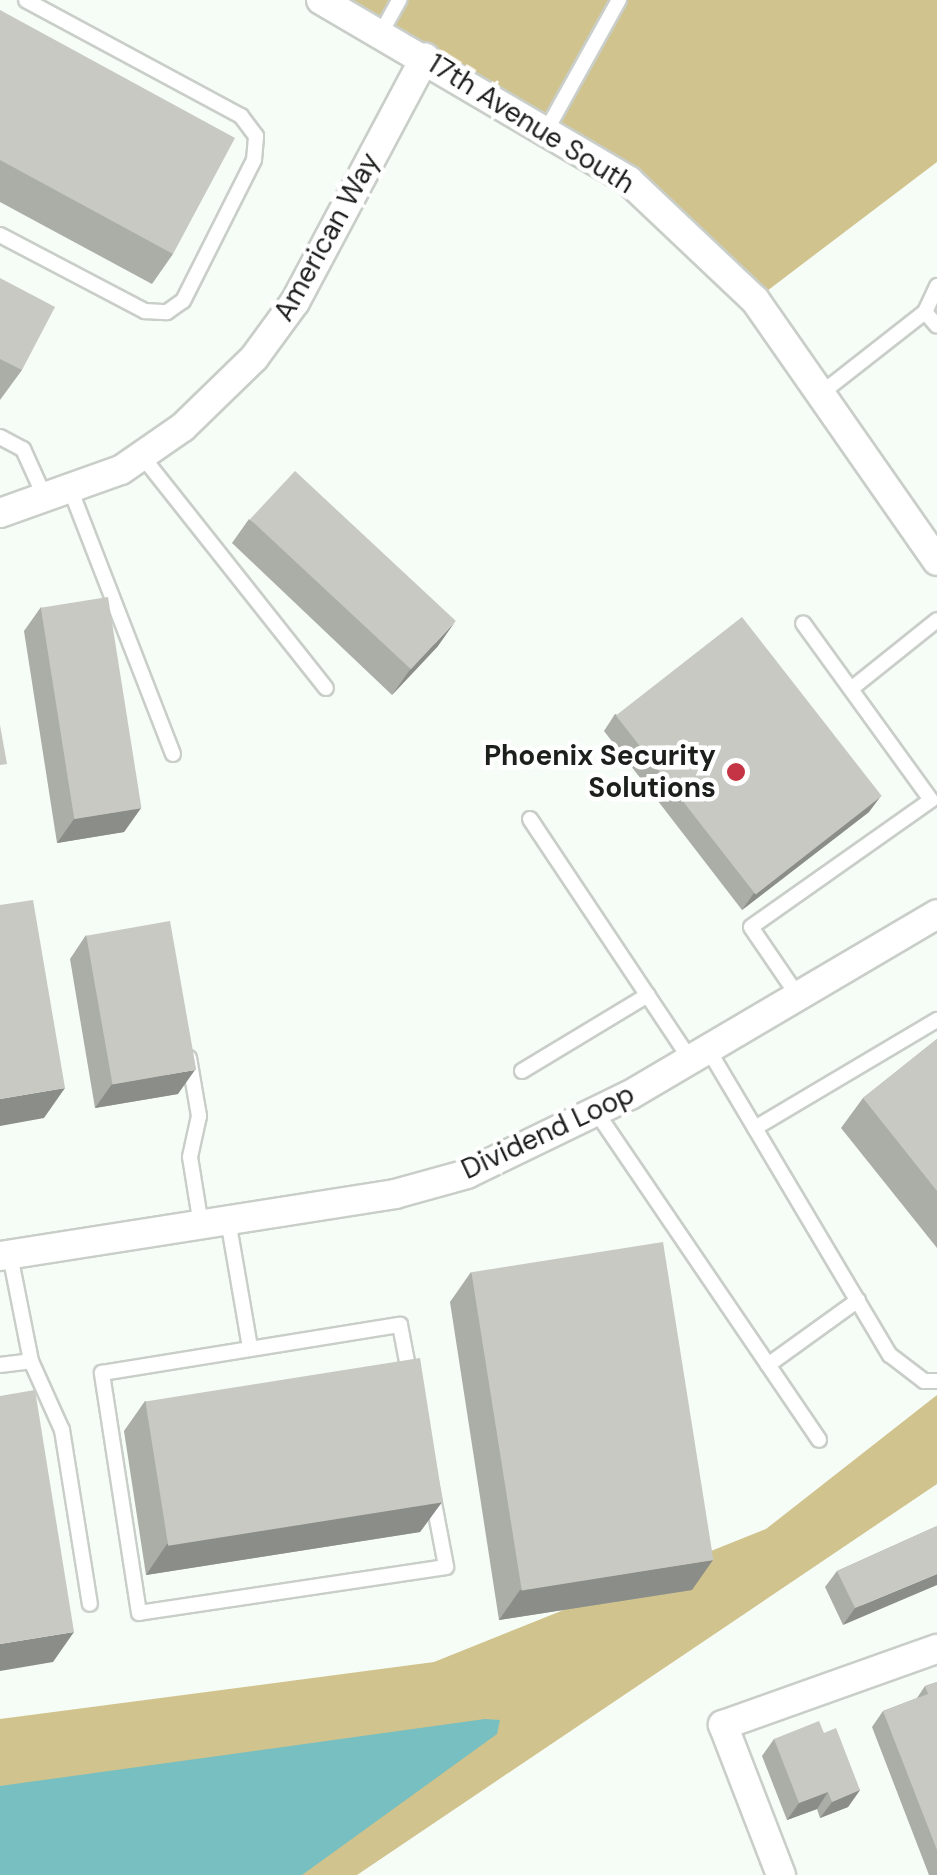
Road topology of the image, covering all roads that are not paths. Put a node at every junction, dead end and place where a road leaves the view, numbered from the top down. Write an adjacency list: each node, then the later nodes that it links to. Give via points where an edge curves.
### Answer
1 (26, 0): 8 (lane, via 241,116 256,136 254,160 183,301 168,312 144,311)
2 (321, 0): 5 (street, 17th Avenue South)
3 (399, 0): 5 (lane)
4 (619, 0): 7 (lane)
5 (381, 33): 6 (street, 17th Avenue South)
6 (425, 57): 7 (street, 17th Avenue South); 14 (street, American Way, via 295,302 254,358 183,427)
7 (546, 130): 12 (street, 17th Avenue South, via 629,181 754,300)
8 (0, 235)
9 (937, 286): 10 (lane)
10 (926, 312): 11 (lane); 12 (lane)
11 (937, 326)
12 (820, 395): 17 (street, 17th Avenue South)
13 (0, 437): 15 (lane, via 23,449)
14 (142, 456): 15 (street, American Way); 20 (lane)
15 (59, 496): 16 (street, American Way); 22 (lane)
16 (0, 513)
17 (937, 560)
18 (937, 620): 21 (lane)
19 (803, 623): 21 (lane)
20 (326, 688)
21 (851, 689): 26 (lane, via 931,800 751,926)
22 (173, 754)
23 (530, 819): 25 (lane)
24 (937, 914): 26 (street, Dividend Loop)
25 (648, 994): 29 (lane); 30 (lane)
26 (798, 996): 29 (street, Dividend Loop)
27 (937, 1020): 32 (lane)
28 (186, 1040): 33 (lane, via 199,1116 190,1157)
29 (699, 1054): 31 (street, Dividend Loop); 32 (lane)
30 (522, 1071)
31 (598, 1113): 33 (street, Dividend Loop, via 467,1174 395,1194); 38 (lane)
32 (755, 1128): 35 (lane)
33 (215, 1222): 34 (street, Dividend Loop); 36 (lane)
34 (5, 1256): 37 (lane)
35 (858, 1300): 38 (lane); 40 (lane, via 890,1355 924,1381)
36 (250, 1347): 36 (lane, via 400,1324 446,1567 139,1614 102,1372)
37 (31, 1360): 39 (lane); 42 (lane, via 62,1430)
38 (768, 1364): 41 (lane)
39 (0, 1365)
40 (937, 1381)
41 (819, 1440)
42 (90, 1604)
43 (937, 1648): 44 (street, via 722,1726)
44 (781, 1875)

